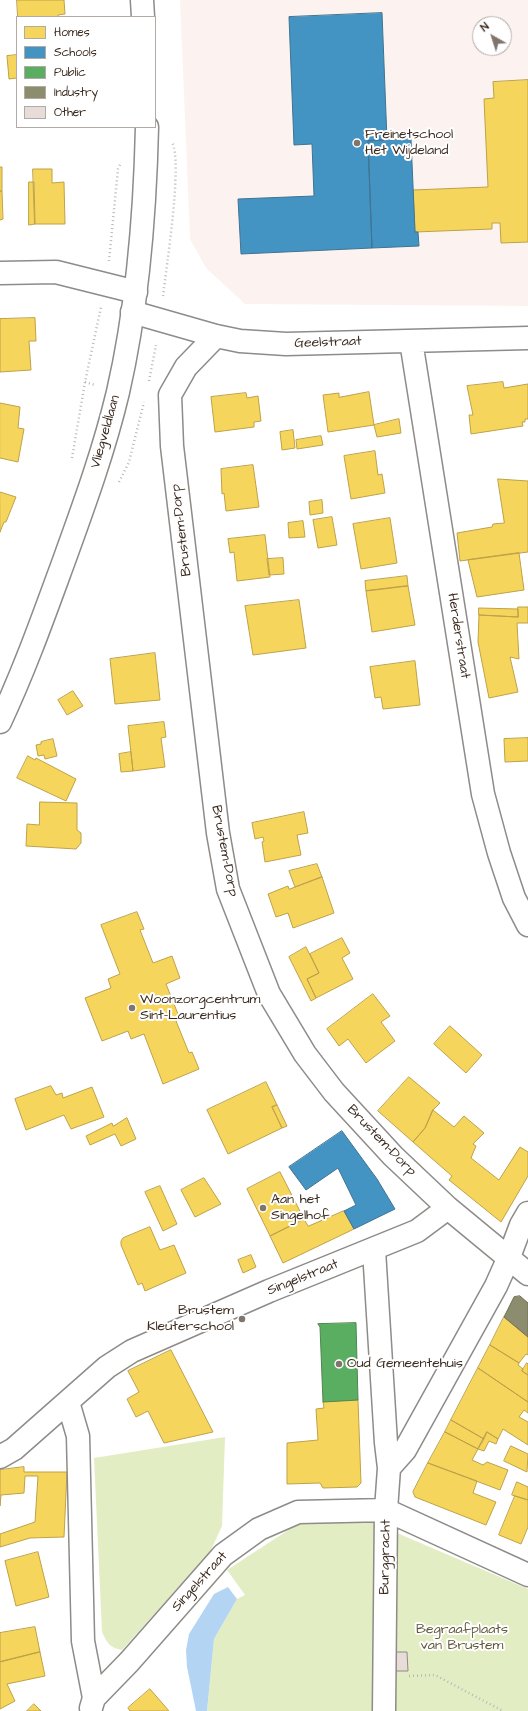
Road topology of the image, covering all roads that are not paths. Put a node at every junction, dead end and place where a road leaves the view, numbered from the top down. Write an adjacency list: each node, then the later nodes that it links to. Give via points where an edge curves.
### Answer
1 (142, 0): 2 (street)
2 (143, 16)
3 (147, 128): 5 (street, Vliegveldlaan, via 144,202)
4 (0, 273): 5 (street, Geelstraat, via 56,272 106,285)
5 (134, 302): 6 (street, Geelstraat, via 160,319); 9 (street, Vliegveldlaan, via 118,390 102,452 37,632)
6 (216, 336): 8 (street, Geelstraat, via 240,341 286,344); 11 (street, Brustem-Dorp, via 186,367 170,395 172,446 218,833 228,889 269,994 305,1054 334,1092 393,1156)
7 (528, 338): 8 (street, Geelstraat)
8 (411, 341): 10 (street, Herderstraat, via 483,794 514,898)
9 (0, 722)
10 (528, 925)
11 (448, 1208): 13 (street, Singelstraat, via 417,1231); 14 (street, Brustem-Dorp)
12 (528, 1213): 14 (street, via 521,1224)
13 (374, 1250): 16 (street, Singelstraat, via 269,1291 132,1351 106,1367); 18 (street)
14 (509, 1257): 15 (street, Brustem-Dorp); 18 (street, via 496,1286 405,1450)
15 (528, 1274)
16 (68, 1402): 17 (street, Singelstraat, via 14,1449); 21 (street, Singelstraat, via 78,1436 83,1641)
17 (0, 1457)
18 (389, 1468): 19 (street)
19 (386, 1510): 20 (street, Burggracht); 21 (street, Singelstraat, via 298,1512 259,1529 223,1554); 22 (street, Burggracht)
20 (528, 1575)
21 (92, 1704)
22 (384, 1711)

